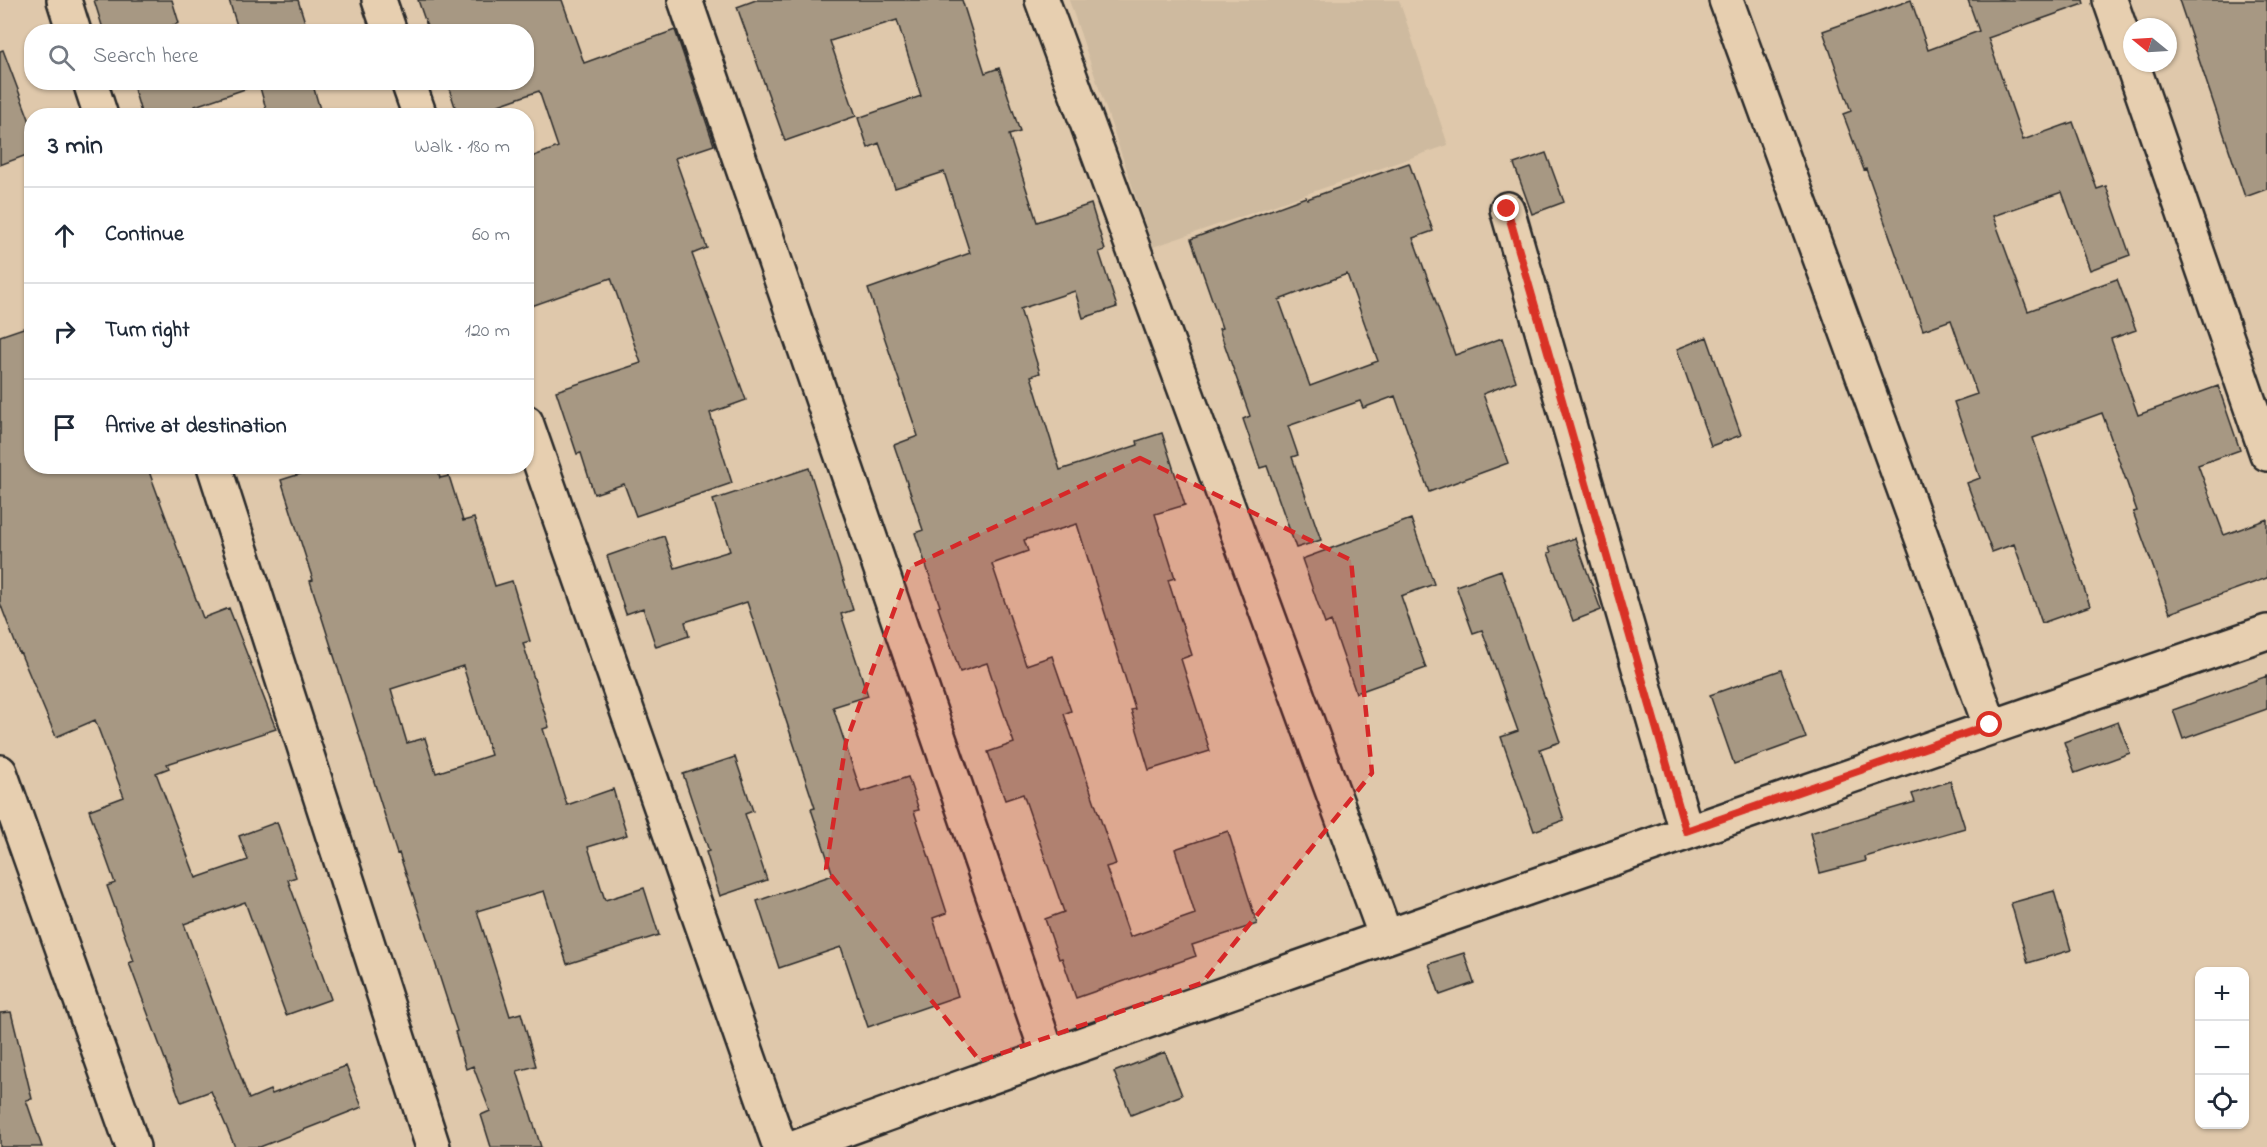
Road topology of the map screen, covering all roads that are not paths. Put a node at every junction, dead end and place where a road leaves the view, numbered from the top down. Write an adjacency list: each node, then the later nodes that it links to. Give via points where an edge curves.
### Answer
1 (64, 0): 7 (street)
2 (380, 0): 8 (street)
3 (685, 0): 24 (street)
4 (1042, 0): 23 (street)
5 (1726, 0): 20 (street)
6 (2110, 0): 9 (street)
7 (72, 24)
8 (388, 24)
9 (2123, 37)
10 (2135, 72): 17 (street)
11 (93, 90): 13 (street)
12 (411, 90): 14 (street)
13 (98, 108)
14 (417, 108)
15 (1507, 209): 22 (street)
16 (534, 445): 27 (street)
17 (2267, 454)
18 (217, 474): 26 (street)
19 (2267, 632): 20 (street)
20 (1990, 725): 22 (street)
21 (0, 772): 25 (street)
22 (1686, 831): 23 (street)
23 (1386, 937): 24 (street)
24 (1048, 1055): 28 (street)
25 (133, 1147)
26 (433, 1147)
27 (780, 1147)
28 (797, 1147)

